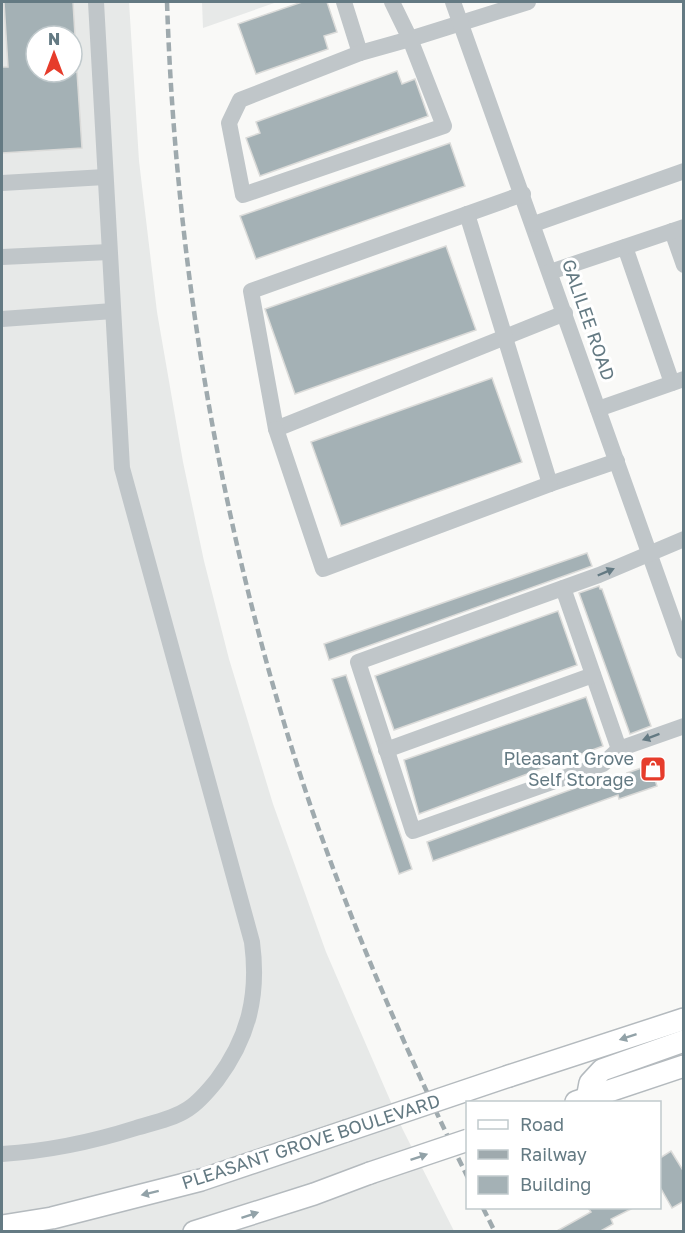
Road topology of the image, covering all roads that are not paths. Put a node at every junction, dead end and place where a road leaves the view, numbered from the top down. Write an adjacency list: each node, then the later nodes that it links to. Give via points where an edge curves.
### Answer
1 (96, 2): 10 (street)
2 (344, 2): 8 (street)
3 (392, 2): 7 (street)
4 (453, 2): 6 (street, GALILEE ROAD)
5 (528, 2): 6 (street)
6 (461, 23): 7 (street); 12 (street, GALILEE ROAD)
7 (410, 39): 8 (street); 8 (street, via 444,126 243,195 229,123 240,100)
8 (360, 53)
9 (684, 171): 14 (street)
10 (105, 177): 11 (street); 17 (street)
11 (2, 183)
12 (523, 194): 13 (street); 14 (street, GALILEE ROAD)
13 (467, 214): 24 (street); 27 (street, via 251,291)
14 (534, 224): 20 (street, GALILEE ROAD)
15 (678, 229): 16 (street); 19 (street)
16 (625, 247): 20 (street); 25 (street)
17 (109, 252): 18 (street); 21 (street)
18 (2, 257)
19 (684, 265)
20 (550, 272): 22 (street, GALILEE ROAD)
21 (113, 311): 23 (street); 43 (street, via 122,468 252,942 254,995 237,1048 209,1090 189,1109 111,1136)
22 (565, 313): 24 (street); 26 (street, GALILEE ROAD)
23 (2, 319)
24 (506, 337): 27 (street); 29 (street)
25 (678, 381): 26 (street)
26 (598, 409): 28 (street, GALILEE ROAD)
27 (276, 429): 29 (street, via 323,569)
28 (616, 461): 29 (street); 31 (street, GALILEE ROAD)
29 (550, 484)
30 (684, 538): 31 (street)
31 (648, 553): 32 (street, one-way to 31); 33 (street, GALILEE ROAD)
32 (563, 588): 34 (street); 37 (street, via 358,662)
33 (684, 651)
34 (593, 675): 36 (street); 37 (street)
35 (684, 726): 36 (street, one-way to 36)
36 (619, 749): 37 (street, via 603,764 413,831)
37 (386, 750)
38 (684, 1019): 44 (main road, PLEASANT GROVE BOULEVARD, one-way to 44, bridge, via 201,1180)
39 (684, 1041): 41 (main road, via 602,1070)
40 (684, 1066): 41 (main road)
41 (581, 1101)
42 (466, 1141): 46 (main road, one-way to 42, bridge)
43 (2, 1154)
44 (44, 1225): 45 (main road, PLEASANT GROVE BOULEVARD)
45 (2, 1226)
46 (194, 1232)

